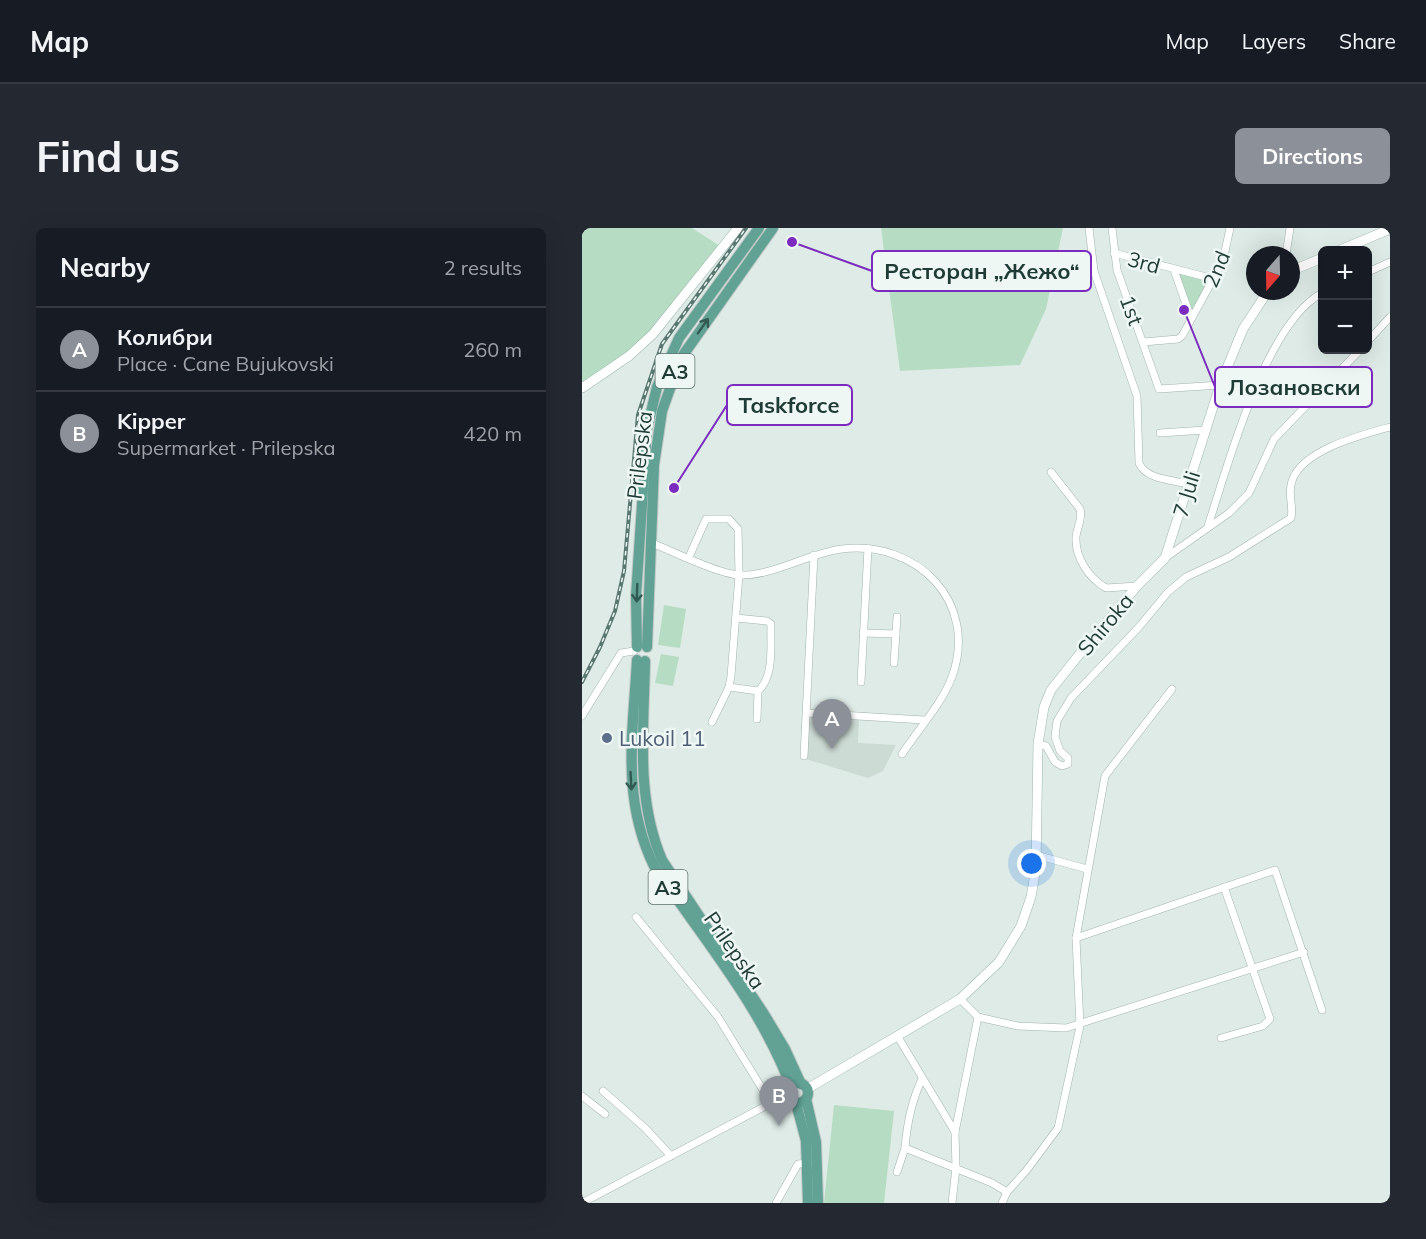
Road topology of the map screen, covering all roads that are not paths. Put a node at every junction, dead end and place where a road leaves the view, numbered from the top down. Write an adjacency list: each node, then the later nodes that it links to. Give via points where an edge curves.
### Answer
1 (738, 228): 26 (street, via 653,334 630,356)
2 (759, 228): 33 (main road, Prilepska / A3, via 679,338 665,364 647,429)
3 (772, 228): 33 (main road, Prilepska / A3, one-way to 3, via 662,411 673,376 690,344)
4 (1089, 228): 31 (street, via 1094,271 1137,396 1139,463 1149,474)
5 (1112, 228): 11 (street, 1st)
6 (1230, 228): 17 (street, 2nd, via 1223,261)
7 (1290, 228): 9 (street)
8 (1390, 229): 10 (street)
9 (1287, 246)
10 (1350, 246)
11 (1114, 253): 15 (street, 3rd); 23 (street, 1st)
12 (1318, 260): 14 (street)
13 (1390, 262): 16 (street)
14 (1300, 267)
15 (1174, 270): 17 (street, 3rd); 21 (street, 3rd)
16 (1372, 270)
17 (1214, 279): 21 (street, 2nd)
18 (1318, 297): 32 (street, via 1296,315 1253,393)
19 (1262, 300): 25 (street, 7 Juli, via 1243,329)
20 (1390, 317): 22 (street)
21 (1191, 318): 23 (street, 2nd, via 1178,339)
22 (1372, 337)
23 (1143, 342): 25 (street, 1st, via 1159,389)
24 (1356, 354): 32 (street, Shiroka, via 1274,439 1249,493)
25 (1220, 385): 28 (street, 7 Juli)
26 (582, 388)
27 (1390, 427): 55 (street, via 1325,449 1302,466 1289,494 1291,518 1229,557 1186,577 1168,592 1071,698 1057,721 1055,737 1068,764 1055,762 1046,746)
28 (1205, 430): 29 (street); 31 (street, 7 Juli)
29 (1160, 433)
30 (1051, 471): 39 (street, via 1080,509 1076,539 1080,560 1088,572 1106,588)
31 (1189, 484): 37 (street, 7 Juli)
32 (1207, 527): 37 (street, Shiroka)
33 (645, 541): 36 (street); 44 (main road, Prilepska / A3)
34 (868, 548): 35 (street); 42 (street); 53 (street, via 891,553 925,569 952,606 957,656 951,679)
35 (814, 555): 38 (street); 50 (street)
36 (689, 557): 38 (street); 38 (street, via 706,519 729,519 738,528)
37 (1165, 558): 39 (street, Shiroka)
38 (739, 575): 41 (street)
39 (1137, 586): 55 (street, Shiroka, via 1052,690 1042,716)
40 (897, 617): 43 (street)
41 (736, 618): 47 (street); 49 (street, via 771,624 768,674)
42 (863, 633): 43 (street); 46 (street)
43 (896, 634): 45 (street)
44 (640, 653): 51 (street, via 621,653); 73 (main road, Prilepska / A3, via 630,780 642,842 654,866 758,1017)
45 (894, 663)
46 (861, 682)
47 (729, 687): 49 (street); 54 (street)
48 (1172, 689): 59 (street, via 1105,776)
49 (758, 691): 52 (street)
50 (807, 713): 53 (street); 57 (street)
51 (582, 716)
52 (757, 718)
53 (924, 720): 56 (street)
54 (711, 722)
55 (1038, 744): 58 (street, Shiroka)
56 (902, 754)
57 (804, 756)
58 (1036, 855): 59 (street); 65 (street, Shiroka, via 1031,897 1021,926 999,962)
59 (1087, 869): 62 (street)
60 (1224, 887): 62 (street); 63 (street, via 1275,870); 64 (street)
61 (636, 917): 75 (street, via 718,1017)
62 (1076, 939): 68 (street)
63 (1304, 952): 64 (street); 66 (street)
64 (1253, 970): 68 (street); 70 (street, via 1270,1019 1263,1026)
65 (960, 999): 67 (street); 69 (street, Shiroka)
66 (1322, 1010)
67 (978, 1017): 68 (street, via 1034,1028); 77 (street)
68 (1080, 1026): 83 (street, via 1058,1128)
69 (898, 1037): 71 (street); 73 (street, Shiroka)
70 (1221, 1038)
71 (922, 1079): 77 (street); 78 (street, via 912,1099)
72 (603, 1091): 79 (street)
73 (798, 1093): 75 (street); 80 (main road, Prilepska / A3); 87 (main road, Prilepska / A3, via 816,1142)
74 (582, 1096): 76 (street)
75 (771, 1103): 79 (street)
76 (604, 1114)
77 (956, 1132): 81 (street)
78 (905, 1148): 81 (street); 82 (street)
79 (671, 1156): 84 (street)
80 (808, 1163): 85 (street, via 798,1164); 86 (main road, Prilepska / A3)
81 (956, 1168): 83 (street); 88 (street)
82 (897, 1172)
83 (1007, 1192): 89 (street)
84 (582, 1203)
85 (776, 1203)
86 (808, 1203)
87 (818, 1203)
88 (952, 1203)
89 (1002, 1203)

